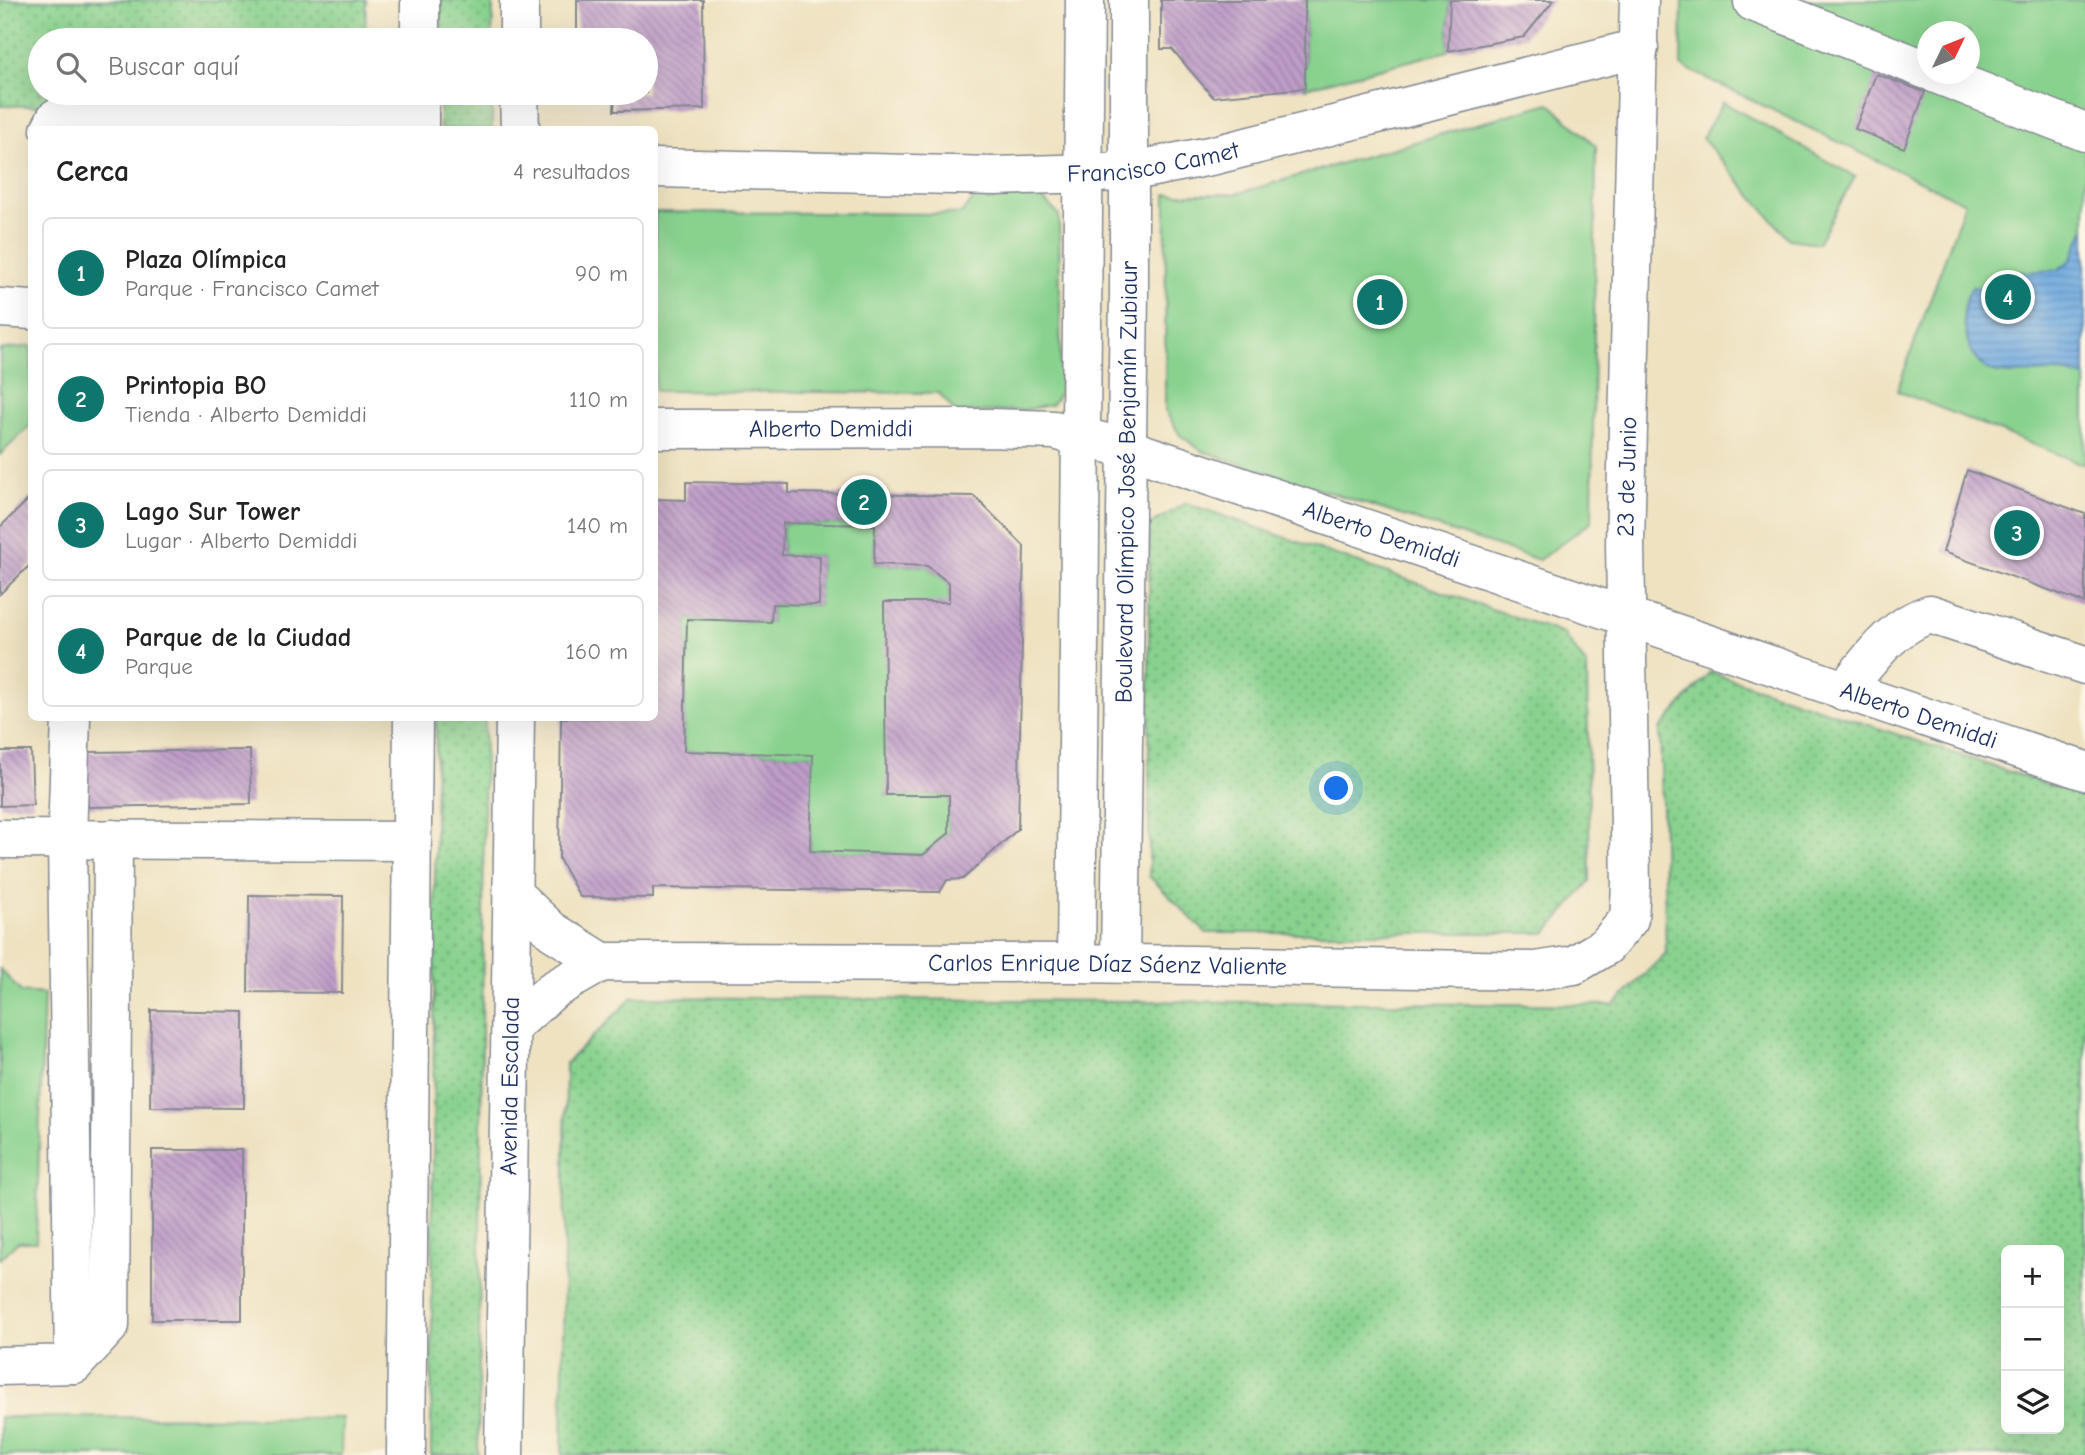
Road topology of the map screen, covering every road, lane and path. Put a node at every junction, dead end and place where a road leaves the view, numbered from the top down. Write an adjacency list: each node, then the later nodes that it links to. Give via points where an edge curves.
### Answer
1 (420, 0): 7 (street)
2 (519, 0): 8 (street)
3 (1085, 0): 19 (street, Boulevard Olímpico José Benjamín Zubiaur)
4 (1129, 0): 18 (street, Boulevard Olímpico José Benjamín Zubiaur)
5 (1639, 0): 9 (street, 23 de Junio)
6 (1760, 0): 10 (street, via 1753,2)
7 (420, 28)
8 (519, 28)
9 (1639, 48): 18 (street, Francisco Camet, via 1215,155); 25 (street, 23 de Junio)
10 (1917, 66)
11 (1962, 84): 16 (street)
12 (519, 105): 15 (street)
13 (419, 110): 14 (street, via 68,111)
14 (52, 126)
15 (520, 126)
16 (2085, 132)
17 (658, 168): 19 (street, Francisco Camet, via 995,176)
18 (1128, 172): 19 (street, Francisco Camet); 24 (street, Boulevard Olímpico José Benjamín Zubiaur)
19 (1083, 173): 23 (street, Boulevard Olímpico José Benjamín Zubiaur)
20 (0, 308): 21 (street)
21 (28, 310)
22 (658, 429): 23 (street, Alberto Demiddi, via 990,428 1054,430)
23 (1081, 437): 24 (street, Alberto Demiddi); 39 (street, Boulevard Olímpico José Benjamín Zubiaur)
24 (1125, 448): 25 (street, Alberto Demiddi); 40 (street, Boulevard Olímpico José Benjamín Zubiaur)
25 (1625, 617): 27 (street, Alberto Demiddi); 37 (street, 23 de Junio, via 1631,885 1629,919)
26 (2085, 665): 27 (street, via 1930,614 1912,620 1889,637)
27 (1844, 691): 31 (street, Alberto Demiddi)
28 (72, 721): 33 (street)
29 (413, 721): 35 (street)
30 (515, 721): 36 (street, Avenida Escalada)
31 (2085, 771)
32 (0, 839): 33 (street)
33 (67, 839): 34 (street); 42 (street)
34 (113, 839): 35 (street); 42 (street, via 110,1325)
35 (412, 841): 44 (street)
36 (513, 894): 38 (street, via 552,931); 41 (street, Avenida Escalada)
37 (1606, 946): 40 (street, Carlos Enrique Díaz Sáenz Valiente, via 1574,965 1535,971)
38 (602, 962): 39 (street, Carlos Enrique Díaz Sáenz Valiente); 41 (street, Carlos Enrique Díaz Sáenz Valiente, via 553,990)
39 (1076, 962): 40 (street, Carlos Enrique Díaz Sáenz Valiente)
40 (1120, 963)
41 (511, 1027): 45 (street, Avenida Escalada)
42 (75, 1364): 43 (street)
43 (0, 1366)
44 (406, 1455)
45 (504, 1455)

